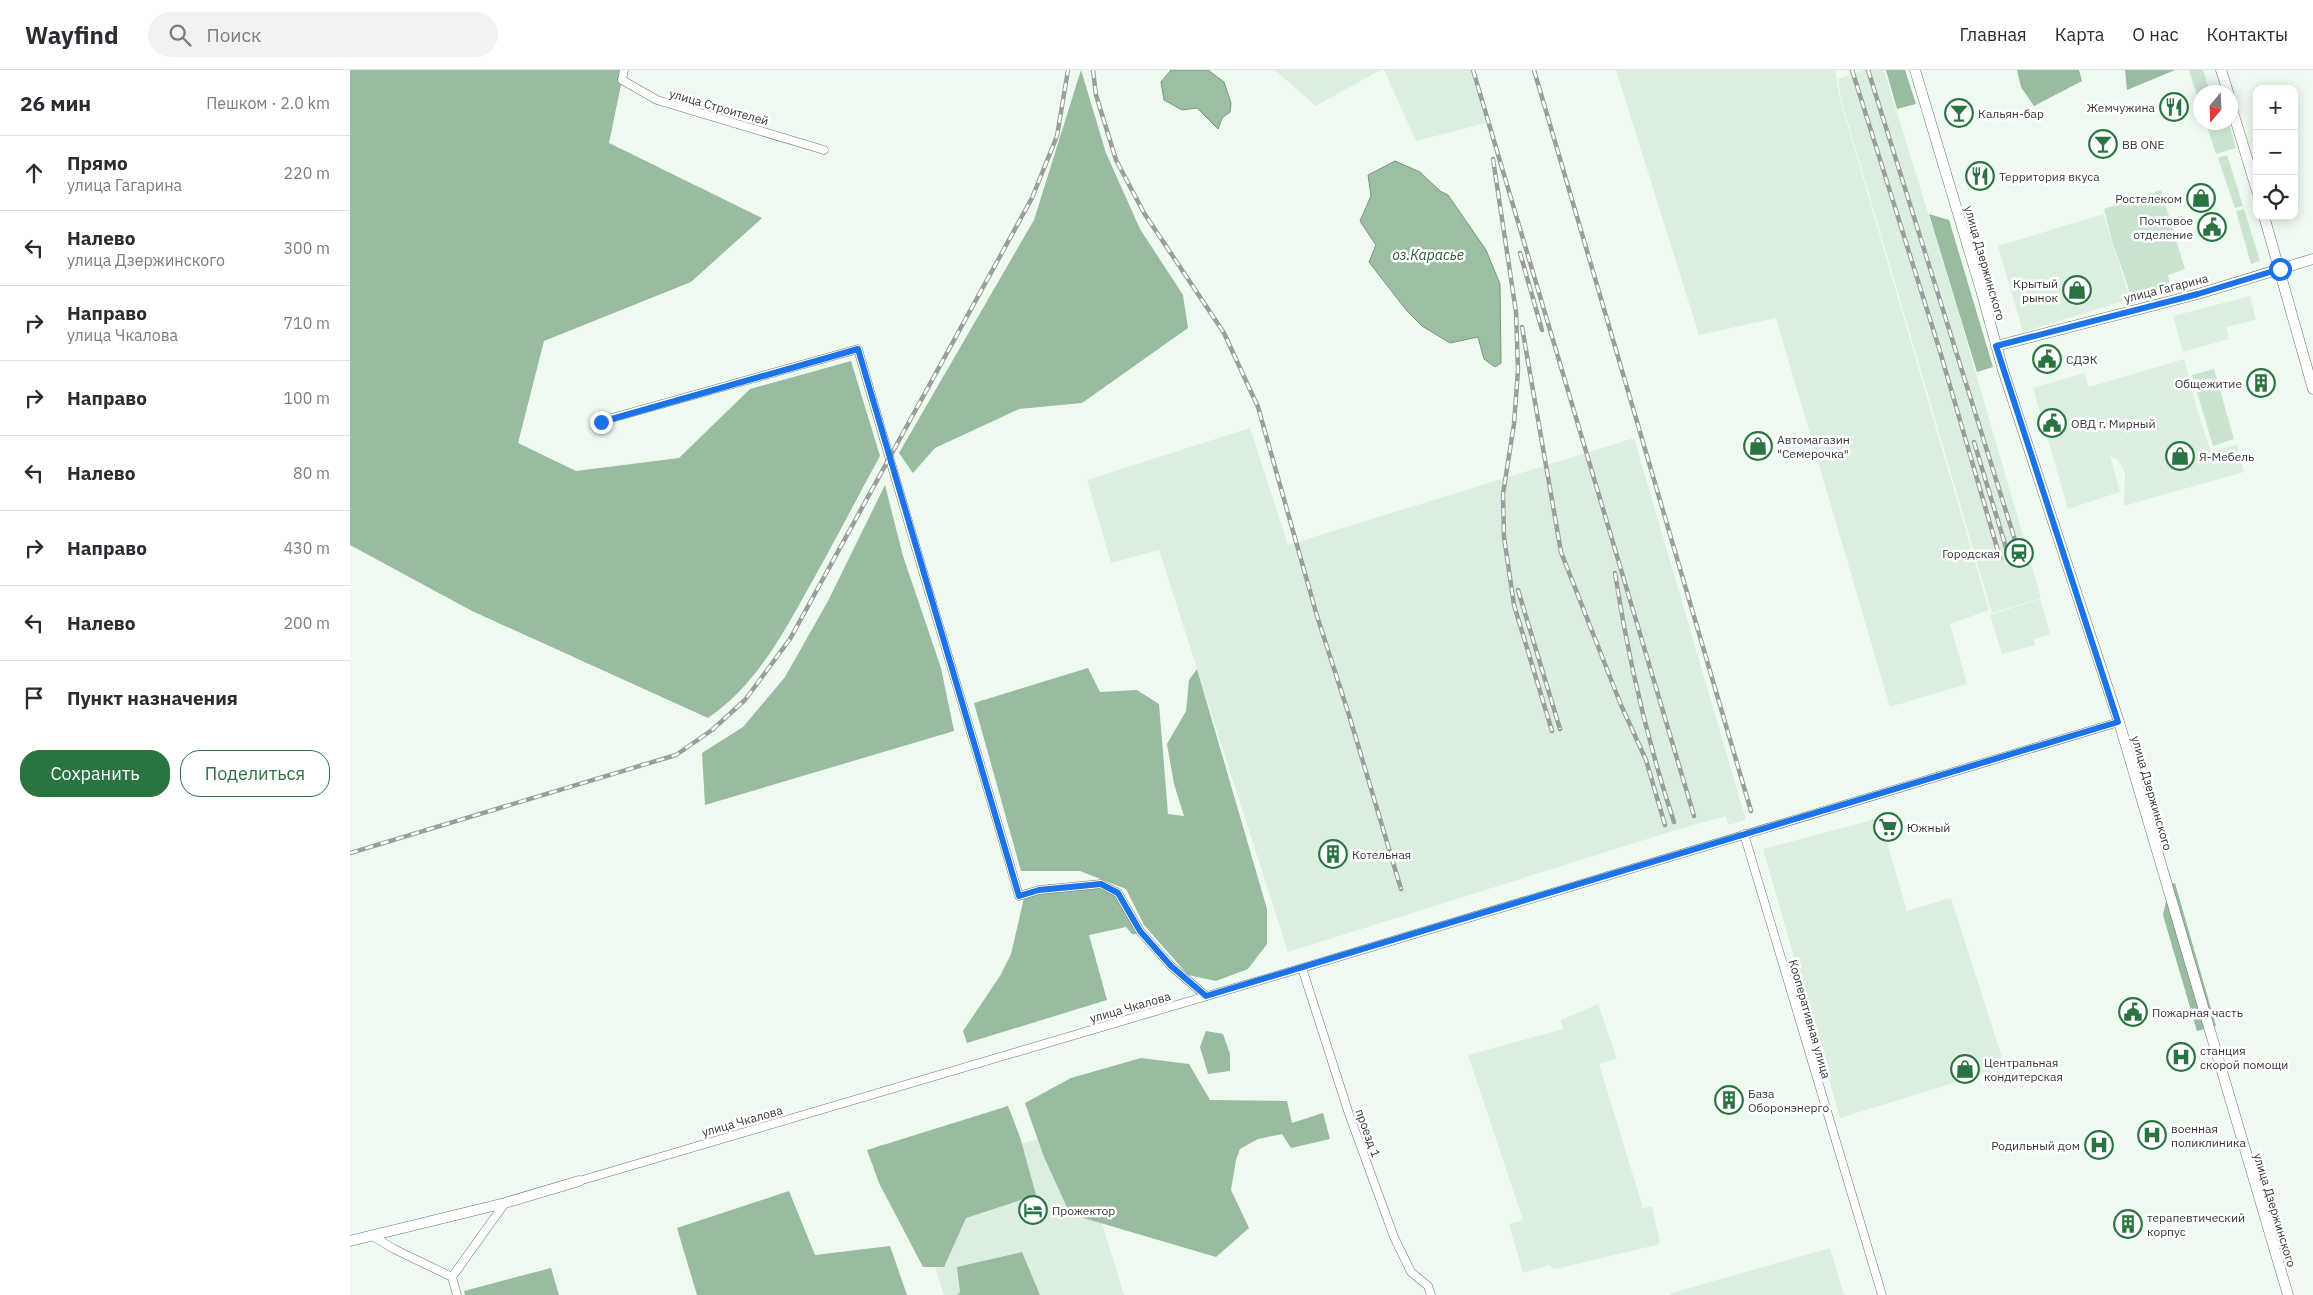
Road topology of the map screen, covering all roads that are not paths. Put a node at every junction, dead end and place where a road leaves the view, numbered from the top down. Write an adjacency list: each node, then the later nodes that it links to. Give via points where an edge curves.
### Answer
1 (624, 70): 6 (street, улица Строителей, via 622,80 657,100)
2 (1915, 70): 11 (street, улица Дзержинского)
3 (2221, 70): 4 (street)
4 (2226, 85)
5 (2238, 128): 7 (street)
6 (824, 150)
7 (2253, 178)
8 (2265, 220): 10 (street)
9 (2313, 260): 10 (street, улица Гагарина)
10 (2280, 269): 11 (street, улица Гагарина, via 2198,294); 12 (street)
11 (1996, 346): 14 (street, улица Дзержинского)
12 (2313, 389)
13 (601, 422): 17 (street, via 858,349 1019,896 1039,890 1101,884 1109,888 1118,893 1146,938 1171,966)
14 (2118, 722): 15 (street, улица Чкалова); 26 (street, улица Дзержинского)
15 (1744, 834): 16 (street, улица Чкалова); 25 (street, Кооперативная улица)
16 (1302, 968): 17 (street, улица Чкалова); 24 (street, проезд 1, via 1348,1114 1394,1237 1411,1272 1428,1286)
17 (1206, 996): 18 (street, улица Чкалова)
18 (579, 1181): 19 (street)
19 (505, 1203): 20 (street); 22 (street)
20 (371, 1235): 21 (street); 22 (street)
21 (350, 1241)
22 (452, 1276): 23 (street)
23 (457, 1295)
24 (1431, 1295)
25 (1882, 1295)
26 (2288, 1295)

